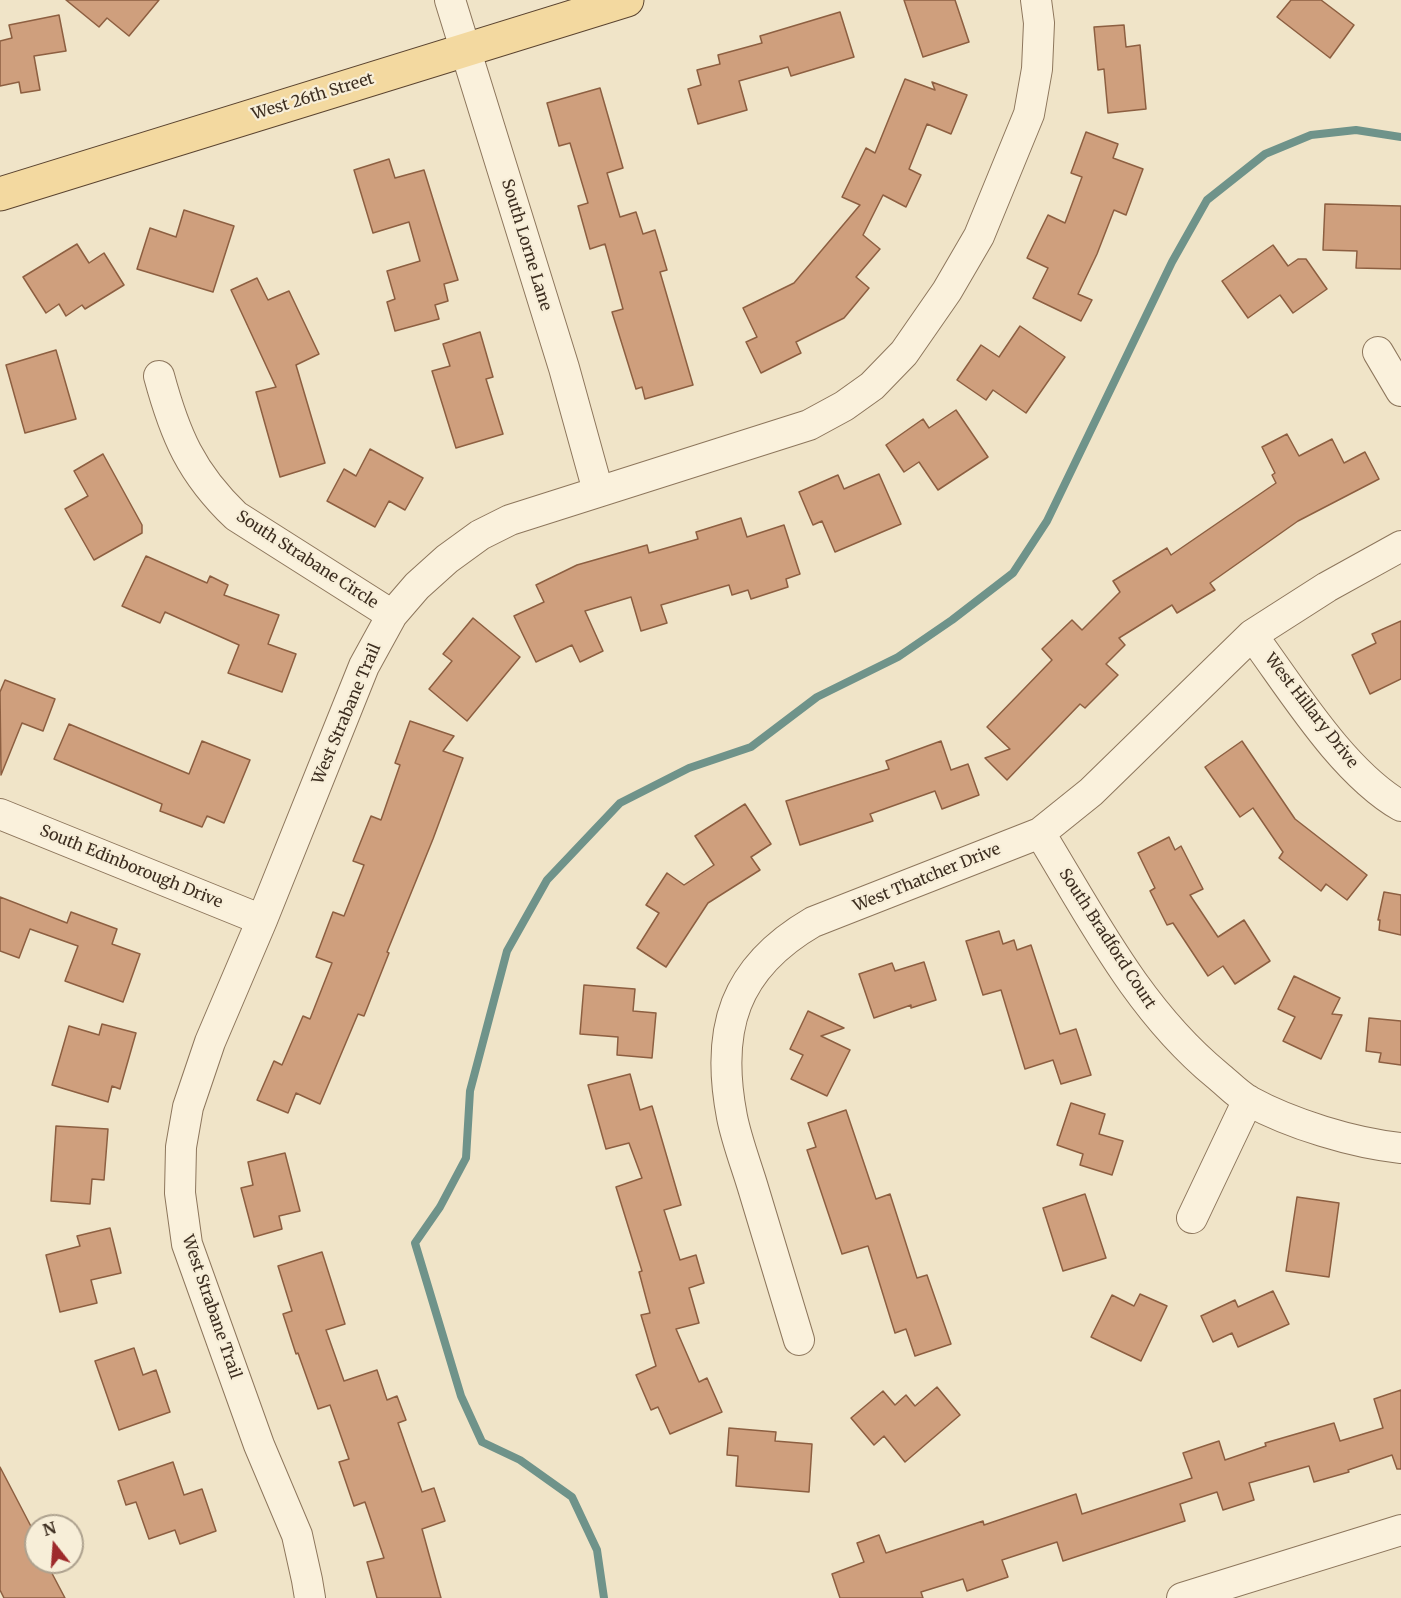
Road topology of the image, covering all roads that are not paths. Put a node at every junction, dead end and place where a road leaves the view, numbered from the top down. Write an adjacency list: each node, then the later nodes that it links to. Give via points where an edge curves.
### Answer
1 (450, 0): 4 (street, South Lorne Lane)
2 (627, 0): 4 (main road, West 26th Street)
3 (1036, 0): 9 (street, West Strabane Trail, via 1037,69 1029,114 979,236 904,353 872,386 809,425)
4 (465, 50): 5 (main road, West 26th Street); 9 (street, South Lorne Lane)
5 (0, 194)
6 (1378, 352): 8 (street)
7 (159, 376): 11 (street, South Strabane Circle, via 182,445 214,495 236,516)
8 (1401, 391)
9 (598, 491): 11 (street, West Strabane Trail, via 510,520 480,535 417,586)
10 (1401, 546): 12 (street, West Thatcher Drive)
11 (392, 615): 16 (street, West Strabane Trail, via 364,666)
12 (1252, 635): 13 (street, West Hillary Drive, via 1336,749 1363,777); 15 (street, West Thatcher Drive, via 1091,792)
13 (1401, 806)
14 (0, 814): 16 (street, South Edinborough Drive)
15 (1040, 832): 17 (street, South Bradford Court, via 1137,990 1161,1021 1192,1055); 20 (street, West Thatcher Drive, via 813,922 766,956 746,984 734,1010 726,1044 732,1118)
16 (262, 920): 22 (street, West Strabane Trail, via 210,1042 189,1107 181,1147 180,1193 187,1244 259,1445 297,1535)
17 (1248, 1100): 18 (street, South Bradford Court, via 1305,1126); 19 (street)
18 (1401, 1148)
19 (1192, 1218)
20 (799, 1340)
21 (1401, 1530): 23 (street)
22 (310, 1598)
23 (1182, 1598)

